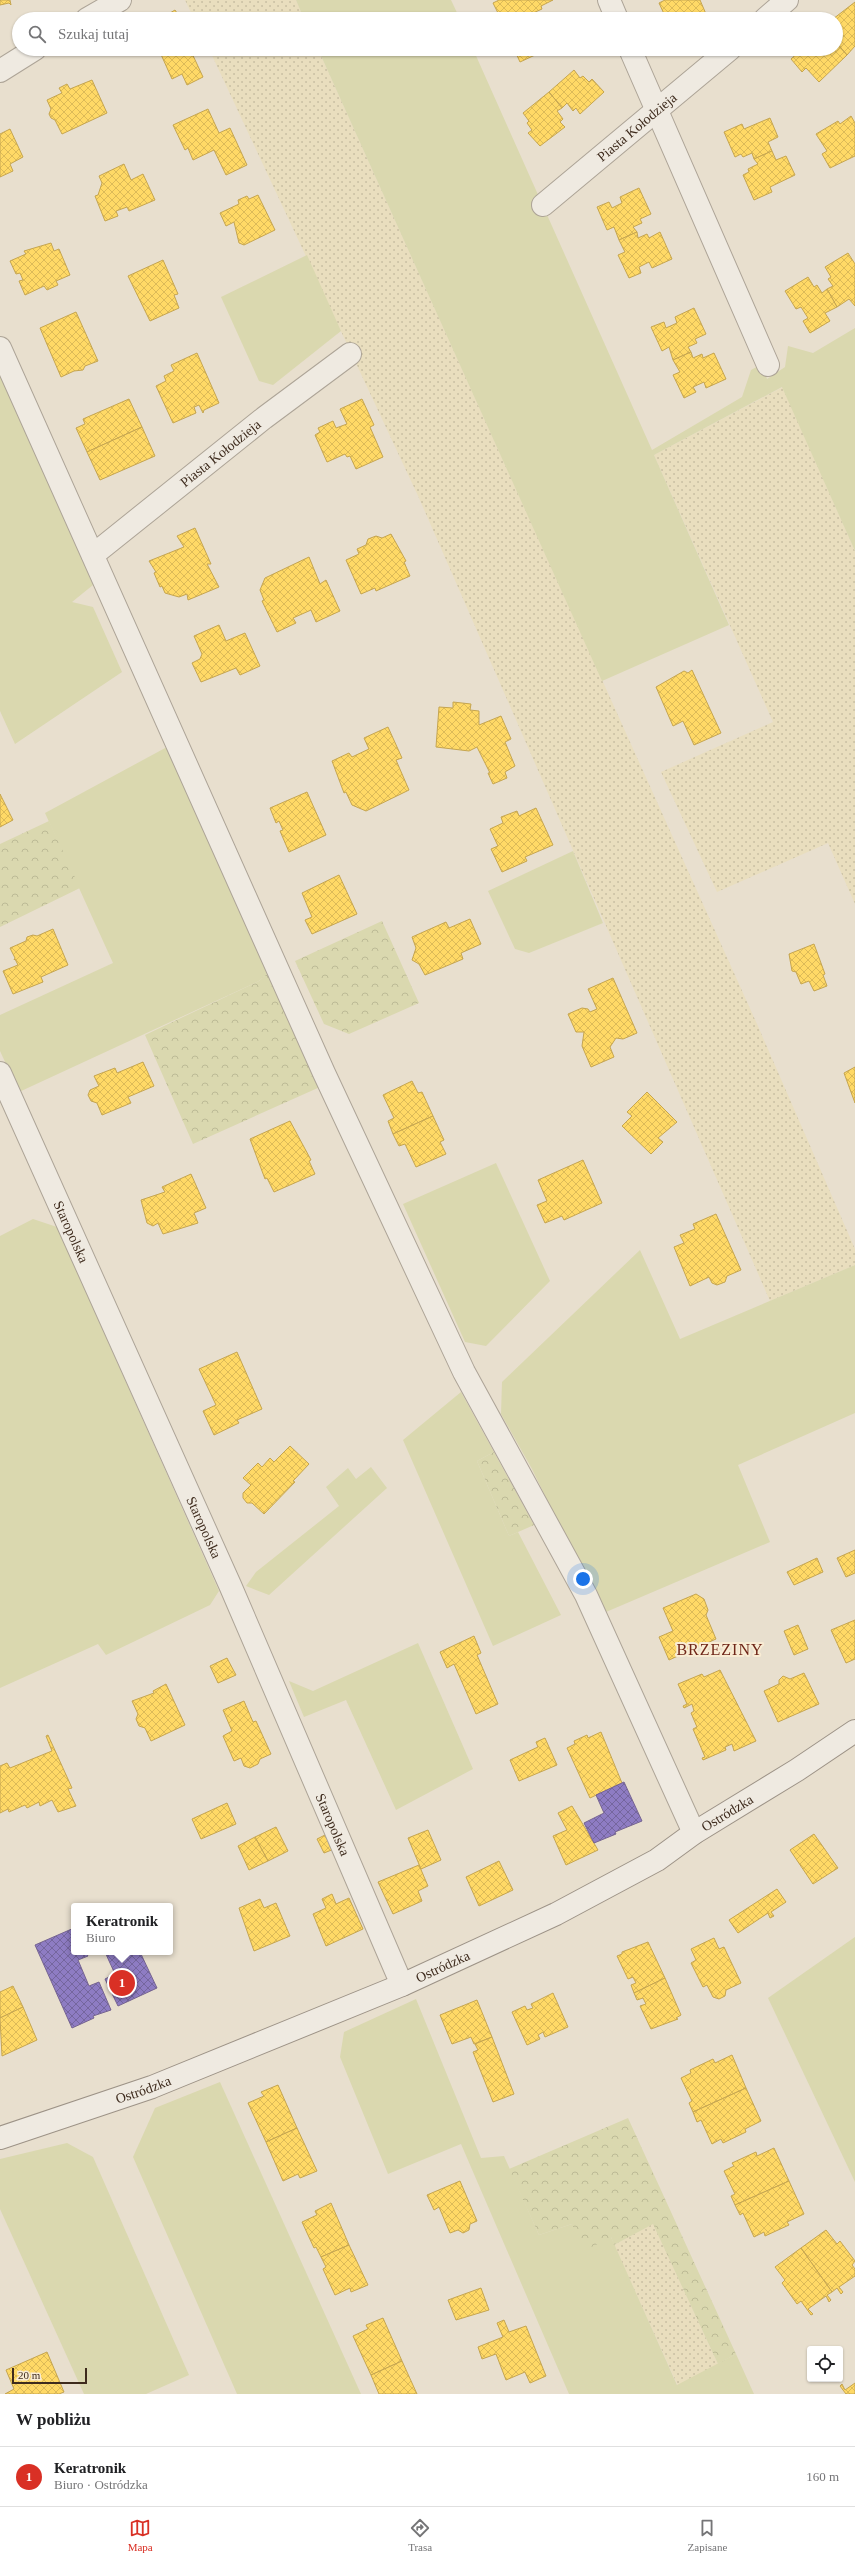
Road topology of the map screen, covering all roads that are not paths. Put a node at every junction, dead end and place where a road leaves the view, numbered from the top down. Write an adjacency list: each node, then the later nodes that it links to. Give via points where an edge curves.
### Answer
1 (120, 0): 4 (street)
2 (608, 0): 5 (street)
3 (786, 0): 6 (street)
4 (99, 12)
5 (614, 12)
6 (773, 12)
7 (24, 56): 10 (street)
8 (633, 56): 11 (street)
9 (722, 56): 11 (street, Piasta Kołodzieja)
10 (0, 71)
11 (658, 110): 12 (street, Piasta Kołodzieja); 15 (street)
12 (543, 205)
13 (0, 348): 16 (street)
14 (350, 354): 16 (street, Piasta Kołodzieja, via 264,418)
15 (768, 365)
16 (93, 555): 19 (street, via 324,1073 464,1372 586,1594)
17 (0, 1073): 20 (street, Staropolska, via 226,1578)
18 (855, 1731): 19 (street, Ostródzka, via 797,1770)
19 (694, 1832): 20 (street, Ostródzka, via 657,1860 616,1883)
20 (402, 1985): 21 (street, Ostródzka, via 152,2087)
21 (0, 2138)

